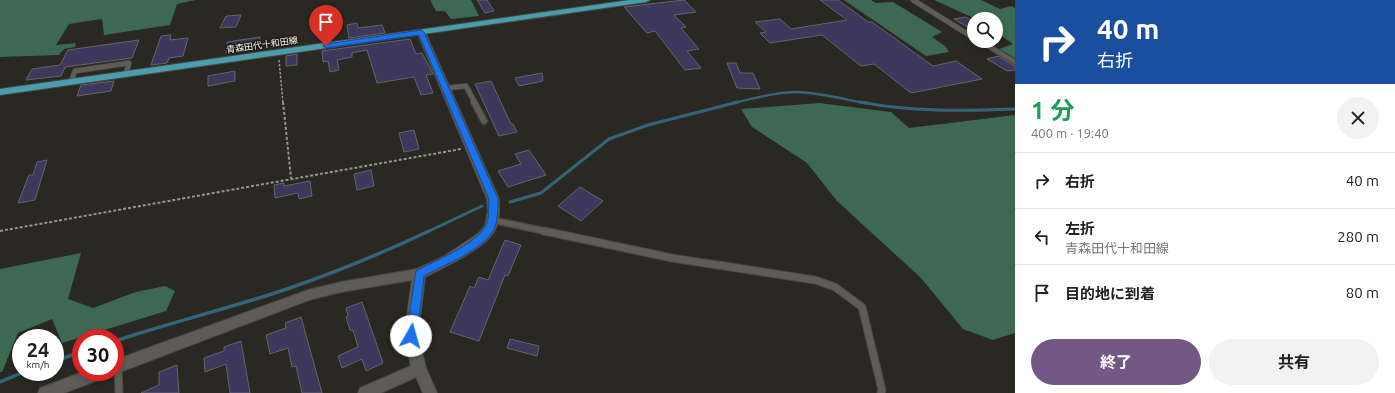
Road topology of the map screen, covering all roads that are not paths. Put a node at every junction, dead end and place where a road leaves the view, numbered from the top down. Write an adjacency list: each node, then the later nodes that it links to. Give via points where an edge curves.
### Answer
1 (646, 0): 3 (main road, 青森田代十和田線)
2 (913, 0): 4 (lane)
3 (421, 32): 7 (main road, 青森田代十和田線); 9 (street)
4 (967, 34)
5 (992, 48): 6 (lane)
6 (1015, 62)
7 (126, 74): 8 (main road, 青森田代十和田線); 8 (lane, via 129,63 75,71)
8 (71, 82): 10 (main road, 青森田代十和田線)
9 (446, 88): 11 (lane, via 466,86); 12 (street, via 493,199)
10 (0, 92)
11 (484, 121)
12 (492, 220): 13 (street, via 490,228 483,236); 22 (lane, via 672,258 815,280 835,287 862,307 876,360)
13 (420, 274): 14 (street, via 308,295); 15 (street, via 411,336)
14 (124, 363)
15 (419, 369): 20 (street); 21 (street)
16 (76, 381): 18 (street)
17 (118, 381): 19 (lane)
18 (45, 393)
19 (119, 393)
20 (364, 393)
21 (430, 393)
22 (881, 393)

